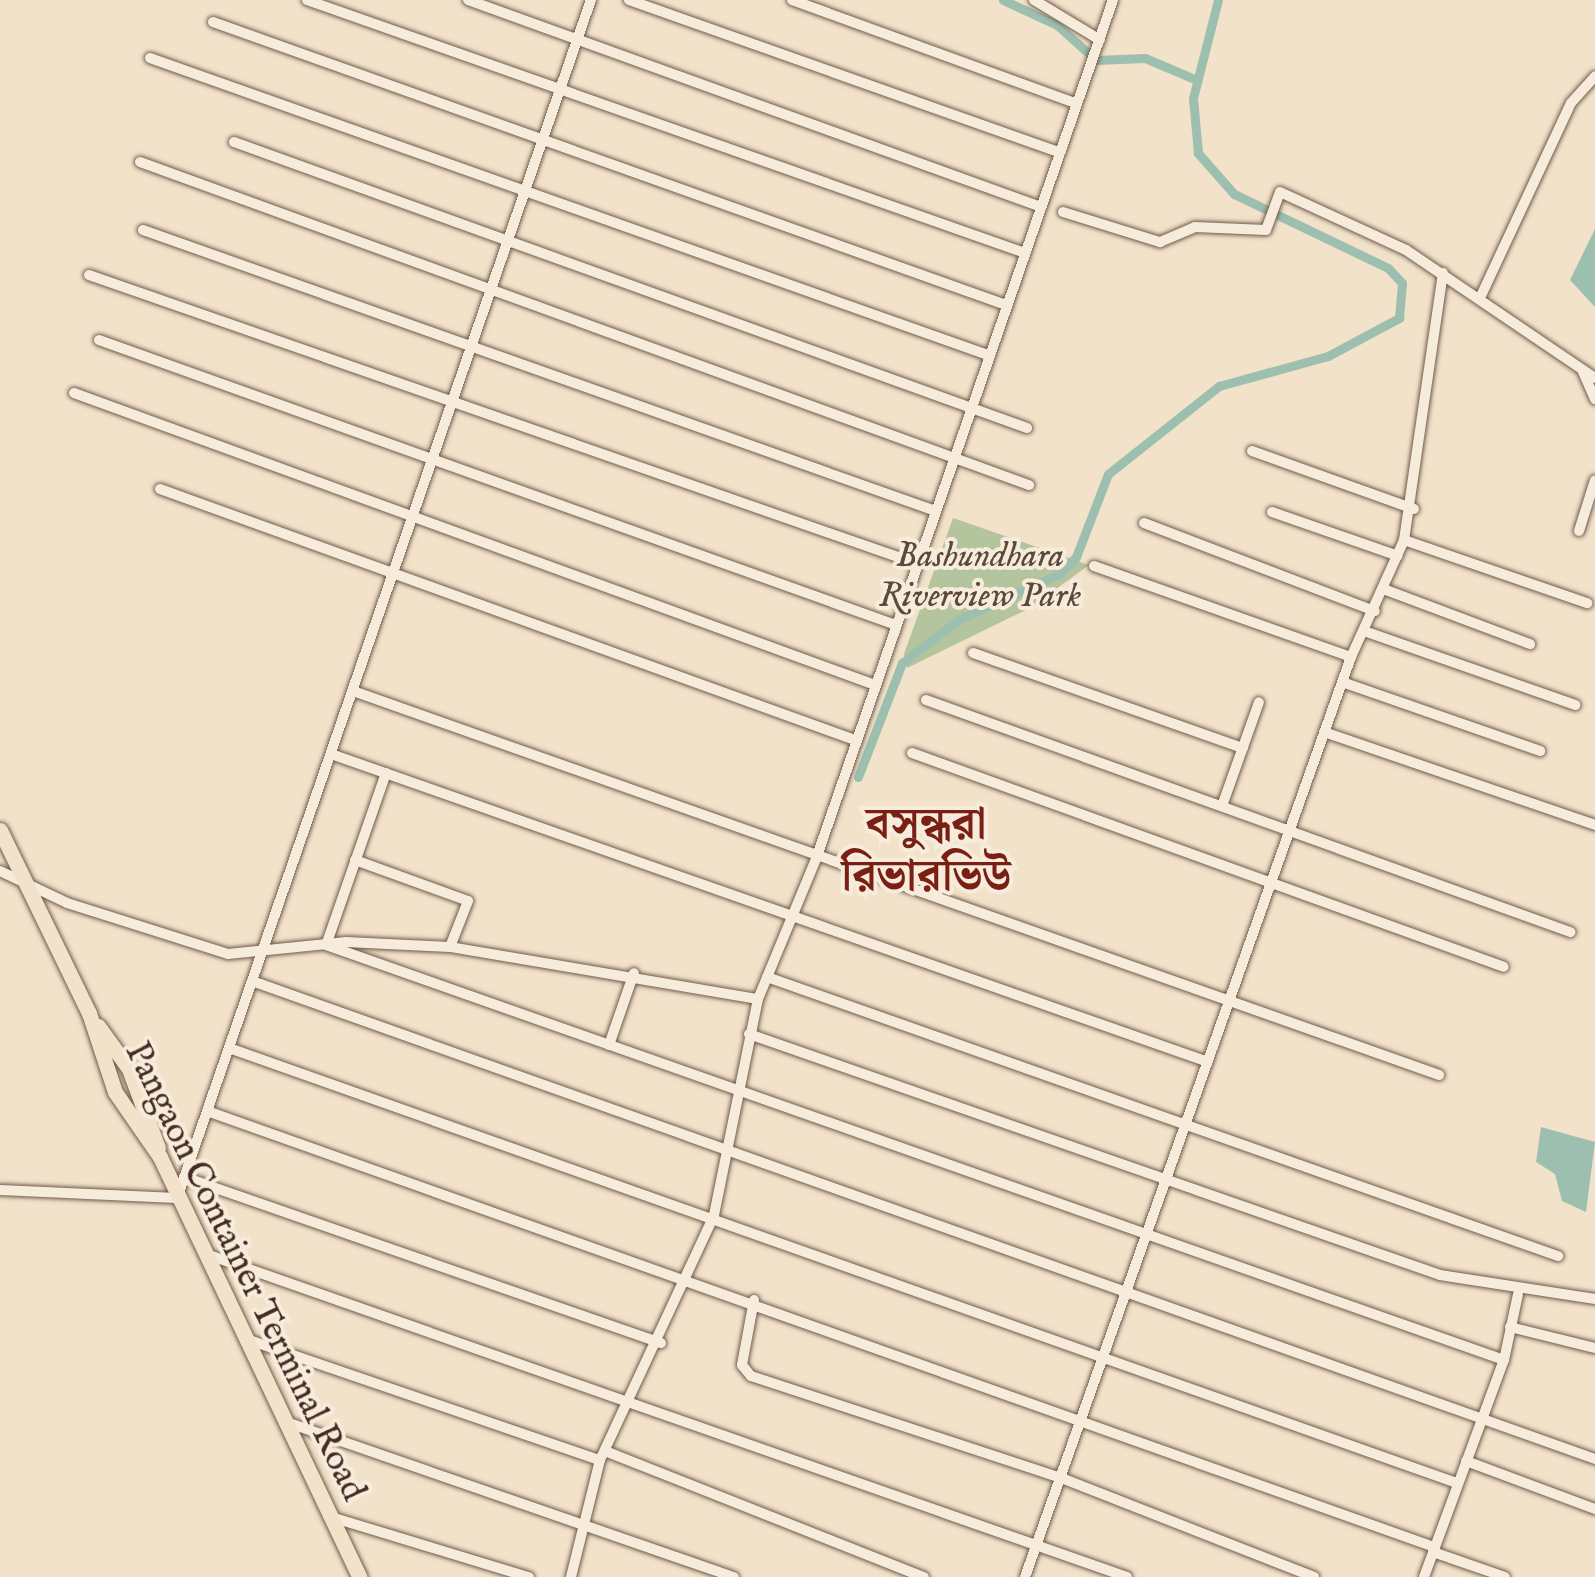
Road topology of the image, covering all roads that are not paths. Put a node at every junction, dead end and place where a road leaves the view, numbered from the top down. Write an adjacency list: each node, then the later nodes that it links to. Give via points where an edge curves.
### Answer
1 (307, 0): 13 (street)
2 (468, 0): 9 (street)
3 (591, 0): 9 (street)
4 (629, 0): 17 (street)
5 (792, 0): 14 (street)
6 (1034, 0): 10 (street)
7 (1112, 0): 10 (street)
8 (213, 22): 15 (street)
9 (578, 39): 13 (street); 20 (street)
10 (1100, 40): 14 (street)
11 (150, 58): 19 (street)
12 (1595, 76): 28 (street, via 1554,136)
13 (560, 90): 15 (street); 24 (street)
14 (1077, 104): 17 (street)
15 (543, 138): 19 (street); 29 (street)
16 (234, 142): 23 (street)
17 (1060, 153): 20 (street)
18 (140, 162): 27 (street)
19 (526, 189): 23 (street); 32 (street)
20 (1041, 207): 24 (street)
21 (1063, 212): 25 (street, via 1148,241 1195,227 1266,230 1280,192)
22 (144, 230): 31 (street)
23 (508, 239): 27 (street); 38 (street)
24 (1025, 253): 29 (street)
25 (1444, 273): 28 (street); 47 (street, via 1419,402)
26 (89, 275): 37 (street)
27 (491, 289): 31 (street); 41 (street)
28 (1480, 298): 33 (street)
29 (1006, 306): 32 (street)
30 (99, 340): 42 (street)
31 (472, 345): 37 (street); 46 (street)
32 (988, 356): 38 (street)
33 (1583, 371): 34 (street); 36 (street)
34 (1595, 378)
35 (74, 394): 49 (street)
36 (1595, 398)
37 (452, 402): 42 (street); 54 (street)
38 (970, 406): 39 (street); 41 (street)
39 (1027, 428)
40 (1252, 452): 47 (street)
41 (952, 457): 44 (street); 46 (street)
42 (432, 460): 49 (street); 60 (street)
43 (1595, 480): 51 (street)
44 (1029, 485)
45 (160, 489): 56 (street)
46 (934, 510): 54 (street)
47 (1414, 510): 52 (street)
48 (1272, 512): 53 (street)
49 (413, 515): 56 (street); 66 (street)
50 (1144, 523): 59 (street)
51 (1579, 531)
52 (1404, 540): 53 (street); 58 (street)
53 (1398, 556): 57 (street)
54 (915, 563): 60 (street)
55 (1094, 566): 64 (street)
56 (393, 573): 67 (street); 72 (street)
57 (1386, 590): 59 (street); 62 (street)
58 (1587, 603)
59 (1375, 611): 61 (street)
60 (893, 624): 66 (street)
61 (1364, 631): 64 (street); 70 (street)
62 (1530, 644)
63 (972, 653): 73 (street)
64 (1350, 657): 65 (street)
65 (1342, 682): 71 (street); 74 (street)
66 (872, 684): 72 (street)
67 (352, 690): 75 (street); 82 (street)
68 (926, 700): 78 (street)
69 (1259, 702): 73 (street)
70 (1575, 706)
71 (1324, 732): 79 (street); 81 (street)
72 (852, 739): 82 (street)
73 (1242, 748): 78 (street)
74 (1540, 751)
75 (330, 754): 77 (street); 91 (street)
76 (912, 754): 86 (street)
77 (386, 773): 83 (street); 87 (street)
78 (1222, 806): 81 (street)
79 (1595, 825)
80 (0, 830): 85 (highway, Pangaon Container Terminal Road)
81 (1288, 830): 86 (street); 88 (street)
82 (816, 859): 87 (street); 97 (street)
83 (356, 860): 89 (street); 90 (street, via 468,901)
84 (0, 872): 85 (street)
85 (25, 880): 91 (street, via 204,949); 110 (highway, Pangaon Container Terminal Road, via 89,1013 129,1070)
86 (1270, 882): 92 (street); 97 (street)
87 (792, 913): 94 (street); 101 (street)
88 (1570, 932)
89 (326, 945): 90 (street); 91 (street); 99 (street)
90 (450, 946): 93 (street)
91 (261, 956): 95 (street)
92 (1504, 966)
93 (634, 973): 96 (street); 99 (street)
94 (767, 977): 96 (street); 105 (street)
95 (252, 981): 100 (street); 106 (street)
96 (758, 999): 98 (street)
97 (1226, 1002): 101 (street); 102 (street)
98 (750, 1034): 103 (street); 108 (street)
99 (609, 1046): 103 (street)
100 (229, 1048): 104 (street); 111 (street)
101 (1205, 1062): 105 (street)
102 (1439, 1075)
103 (740, 1092): 106 (street); 112 (street)
104 (207, 1112): 107 (street); 115 (street)
105 (1184, 1119): 108 (street); 114 (street)
106 (732, 1153): 111 (street); 116 (street)
107 (184, 1177): 110 (street); 122 (street)
108 (1164, 1177): 112 (street); 117 (street)
109 (0, 1190): 110 (street)
110 (177, 1198): 113 (highway, Pangaon Container Terminal Road)
111 (714, 1215): 115 (street); 124 (street)
112 (1144, 1233): 116 (street); 125 (street)
113 (206, 1254): 121 (highway, Pangaon Container Terminal Road); 126 (street)
114 (1558, 1256)
115 (692, 1278): 119 (street); 122 (street)
116 (1125, 1290): 124 (street); 128 (street)
117 (1518, 1294): 118 (street); 120 (street)
118 (1595, 1299)
119 (754, 1300): 127 (street); 133 (street, via 742,1365 751,1376)
120 (1510, 1327): 123 (street); 125 (street)
121 (245, 1339): 129 (highway, Pangaon Container Terminal Road); 130 (street)
122 (661, 1343): 126 (street)
123 (1595, 1348)
124 (1102, 1355): 127 (street); 134 (street)
125 (1504, 1360): 128 (street)
126 (626, 1399): 130 (street); 138 (street)
127 (1080, 1417): 133 (street); 139 (street)
128 (1483, 1419): 131 (street); 132 (street)
129 (286, 1422): 136 (highway, Pangaon Container Terminal Road); 137 (street)
130 (603, 1455): 137 (street); 144 (street)
131 (1595, 1459)
132 (1466, 1461): 134 (street); 135 (street)
133 (1060, 1477): 138 (street); 147 (street)
134 (1457, 1483): 139 (street)
135 (1595, 1509)
136 (332, 1516): 140 (highway, Pangaon Container Terminal Road); 141 (street)
137 (584, 1525): 142 (street); 143 (street)
138 (1037, 1542): 145 (street); 146 (street)
139 (1433, 1549): 148 (street); 149 (street)
140 (359, 1577)
141 (529, 1577)
142 (571, 1577)
143 (734, 1577)
144 (924, 1577)
145 (1025, 1577)
146 (1127, 1577)
147 (1314, 1577)
148 (1424, 1577)
149 (1505, 1577)

